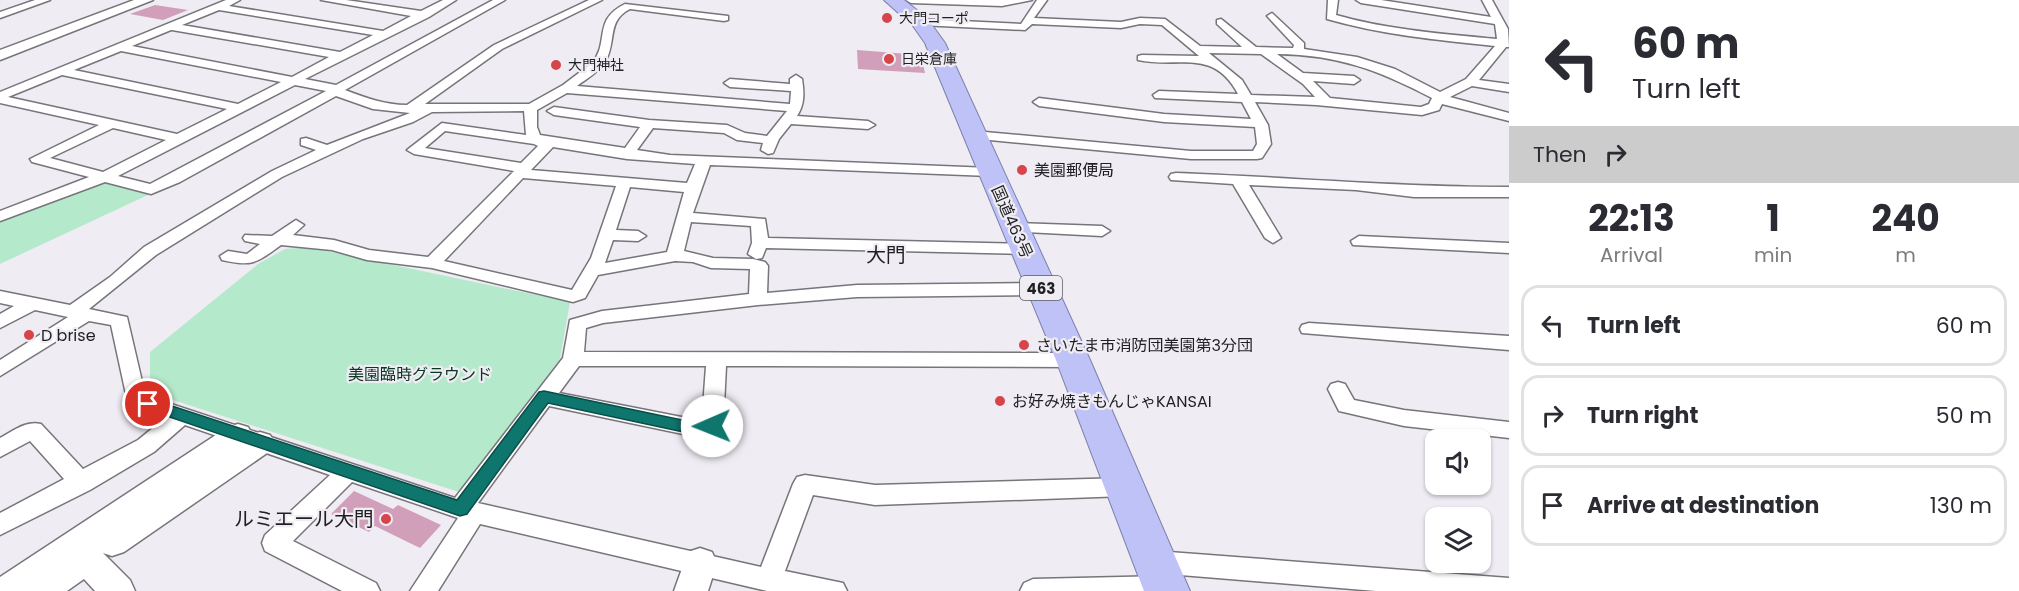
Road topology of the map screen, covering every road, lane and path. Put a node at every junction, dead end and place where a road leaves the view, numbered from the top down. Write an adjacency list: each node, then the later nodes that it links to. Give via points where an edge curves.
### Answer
1 (45, 0): 21 (street)
2 (134, 0): 32 (street)
3 (146, 0): 36 (street)
4 (235, 0): 18 (street)
5 (326, 0): 19 (street)
6 (385, 0): 19 (street)
7 (451, 0): 20 (street)
8 (500, 0): 24 (street)
9 (508, 0): 52 (street)
10 (597, 0): 62 (street, via 498,47)
11 (1028, 0): 17 (street)
12 (1042, 0): 25 (street, via 1032,10)
13 (1333, 0): 30 (street, via 1331,17 1355,25)
14 (1361, 0): 16 (street)
15 (1487, 0): 26 (street)
16 (1404, 3): 26 (street)
17 (905, 5): 25 (street, via 1025,27); 72 (highway, 国道463号 / 463, via 935,44)
18 (217, 7): 28 (street); 29 (street)
19 (370, 7): 20 (street)
20 (423, 14): 24 (street); 29 (street)
21 (0, 15)
22 (1272, 16): 35 (street, via 1300,45)
23 (724, 18): 51 (street, via 629,6 622,9 606,28 600,61)
24 (465, 21): 52 (street)
25 (1029, 21): 33 (street, via 1121,25 1165,22)
26 (1497, 21): 30 (street)
27 (1221, 22): 34 (street)
28 (170, 27): 31 (street); 37 (street)
29 (384, 34): 37 (street)
30 (1506, 44): 48 (street)
31 (119, 47): 43 (street); 46 (street)
32 (0, 49)
33 (1197, 49): 34 (street); 40 (street)
34 (1258, 50): 35 (street); 41 (street)
35 (1297, 51): 55 (street, via 1364,62)
36 (0, 55)
37 (341, 56): 46 (street)
38 (1142, 58): 39 (street)
39 (1158, 58): 40 (street); 44 (street)
40 (1210, 60): 56 (street, via 1238,83)
41 (1281, 61): 42 (street); 45 (street)
42 (1319, 64)
43 (60, 71): 54 (street); 60 (street)
44 (1170, 73)
45 (1300, 76): 47 (street); 58 (street)
46 (295, 80): 52 (street); 60 (street)
47 (1354, 80)
48 (1470, 82): 50 (street); 55 (street)
49 (730, 83): 66 (street, via 797,83 800,95)
50 (1509, 88)
51 (564, 89): 61 (street); 66 (street)
52 (338, 91): 62 (street, via 385,107); 84 (street, via 228,156 208,160 151,189)
53 (1159, 95): 56 (street)
54 (0, 97): 69 (street)
55 (1439, 98): 58 (street, via 1434,107 1422,111); 59 (street)
56 (1248, 100): 58 (street); 68 (street)
57 (1039, 102): 68 (street, via 1164,118)
58 (1328, 103)
59 (1451, 103): 65 (street, via 1470,99); 67 (street)
60 (240, 108): 73 (street)
61 (530, 108): 63 (street); 76 (street, via 530,134)
62 (410, 109): 63 (street)
63 (428, 109): 77 (street)
64 (554, 111): 70 (street)
65 (1509, 112)
66 (792, 114): 71 (street); 74 (street)
67 (1509, 117)
68 (1260, 123): 79 (street, via 1264,144)
69 (112, 124): 73 (street); 84 (street, via 37,159)
70 (649, 124): 74 (street, via 727,129 742,137); 78 (street)
71 (868, 125)
72 (974, 135): 79 (street, via 1191,155); 83 (highway, 国道463号 / 463)
73 (180, 139): 84 (street)
74 (771, 140): 81 (street)
75 (306, 142): 77 (street)
76 (544, 142): 78 (street); 82 (street); 82 (street, via 442,127 414,150)
77 (328, 150): 114 (street, via 277,174 150,251)
78 (627, 155): 80 (street)
79 (1257, 155): 87 (street)
80 (704, 161): 81 (street); 89 (street)
81 (765, 163): 83 (street)
82 (522, 171): 88 (street); 106 (street)
83 (990, 172): 99 (highway, 国道463号 / 463)
84 (104, 177): 91 (street)
85 (1176, 177): 86 (street)
86 (1237, 178): 87 (street); 98 (street)
87 (1273, 180): 90 (street, via 1414,192)
88 (624, 183): 89 (street); 95 (street)
89 (695, 188): 92 (street)
90 (1509, 192)
91 (0, 216)
92 (684, 218): 102 (street, via 754,219 759,222); 105 (street)
93 (296, 225): 100 (street)
94 (1102, 231): 99 (street)
95 (606, 236): 96 (street); 108 (street)
96 (638, 236)
97 (251, 238): 100 (street)
98 (1273, 238)
99 (1019, 239): 102 (street); 109 (highway, 国道463号 / 463)
100 (277, 240): 104 (street, via 250,260); 106 (street, via 287,238 367,255)
101 (1359, 241): 103 (street)
102 (760, 243): 107 (street)
103 (1509, 248)
104 (228, 256)
105 (675, 256): 107 (street, via 696,256 711,263); 108 (street)
106 (432, 263): 110 (street, via 573,296)
107 (753, 264): 112 (street, via 759,266)
108 (591, 271): 110 (street)
109 (1041, 289): 112 (street, via 878,290); 121 (highway, 国道463号 / 463)
110 (579, 294): 116 (street)
111 (0, 297): 113 (street)
112 (758, 298): 116 (street, via 602,317)
113 (31, 304): 114 (street); 115 (street)
114 (80, 313): 122 (street); 125 (street, via 120,321 134,394 148,404)
115 (0, 322)
116 (577, 324): 119 (street)
117 (1309, 329): 118 (street)
118 (1509, 343)
119 (573, 359): 120 (street); 124 (street)
120 (716, 359): 121 (street); 124 (street, via 712,426 702,430)
121 (1073, 360): 131 (highway, 国道463号 / 463)
122 (0, 369)
123 (1338, 389): 126 (street, via 1346,406 1404,418)
124 (544, 396): 132 (street)
125 (182, 416): 127 (street); 130 (street, via 146,446)
126 (1509, 430)
127 (249, 439): 129 (street); 134 (street)
128 (0, 448): 130 (street, via 33,430)
129 (348, 472): 132 (street); 142 (street, via 274,543)
130 (82, 483): 133 (street)
131 (1125, 487): 136 (street, via 875,495 805,484); 137 (highway, 国道463号 / 463)
132 (468, 510): 135 (street); 143 (street)
133 (0, 525)
134 (81, 553): 139 (street); 140 (street); 141 (street)
135 (695, 577): 136 (street)
136 (770, 580): 144 (street)
137 (1163, 580): 138 (street); 145 (street)
138 (1509, 590)
139 (8, 591)
140 (39, 591)
141 (118, 591)
142 (367, 591)
143 (423, 591)
144 (834, 591)
145 (1033, 591)

